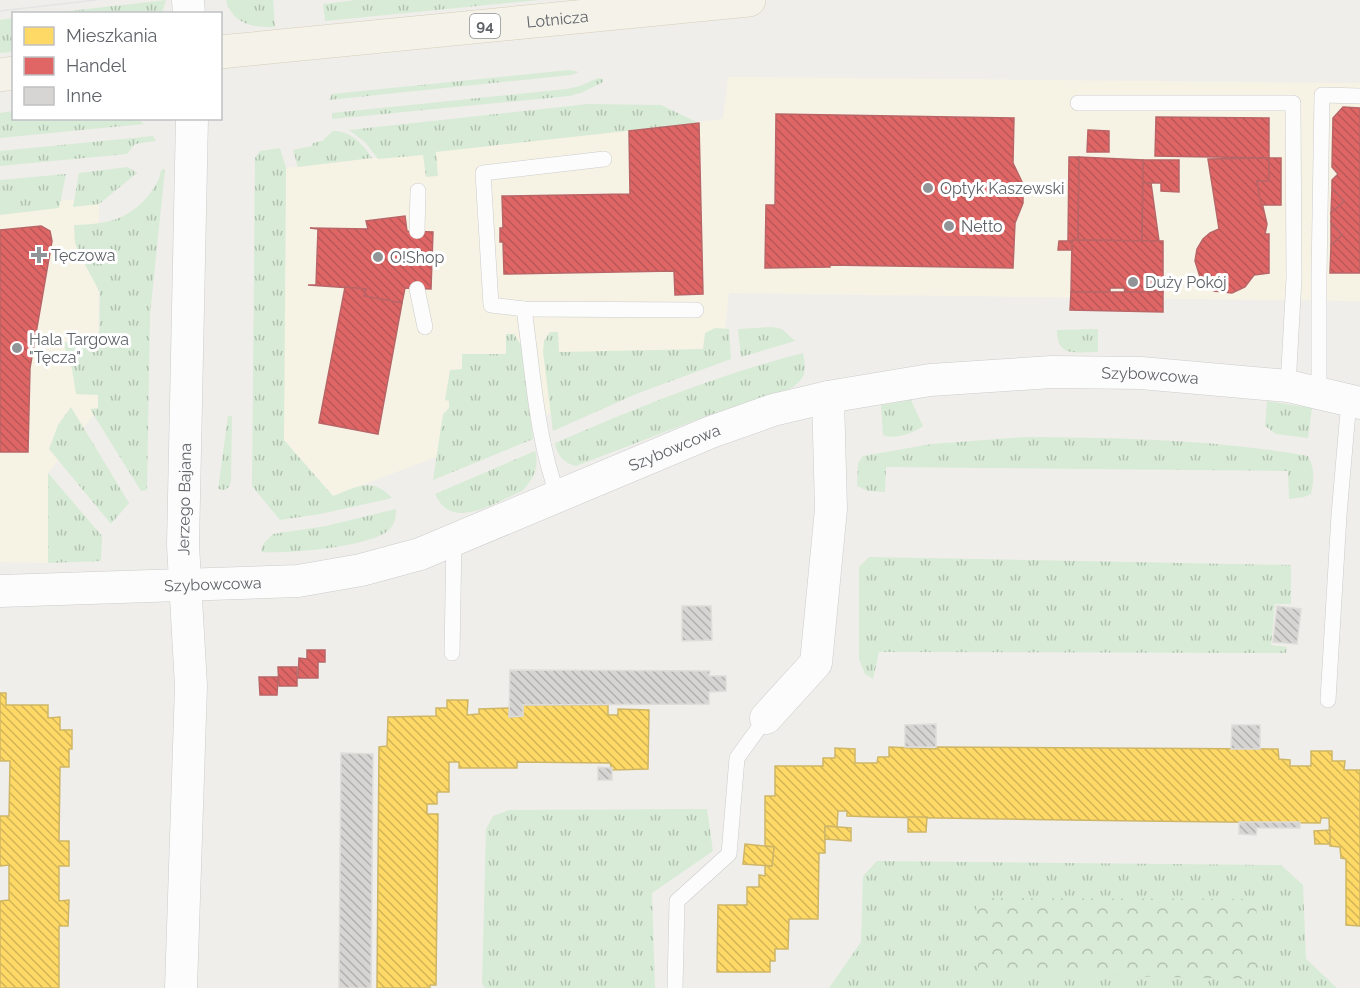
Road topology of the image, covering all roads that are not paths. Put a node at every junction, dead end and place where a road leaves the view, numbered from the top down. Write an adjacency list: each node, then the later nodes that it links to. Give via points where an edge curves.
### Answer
1 (750, 0): 2 (main road, Lotnicza / 94)
2 (222, 52)
3 (1360, 96): 15 (lane, via 1322,95 1318,286)
4 (1078, 103): 13 (lane, via 1293,103 1294,278)
5 (192, 120): 18 (street, Jerzego Bajana)
6 (604, 159): 10 (lane, via 483,173 491,305)
7 (418, 191): 8 (lane)
8 (417, 231)
9 (417, 289): 12 (lane)
10 (524, 309): 11 (lane); 16 (lane, via 543,441)
11 (696, 310)
12 (425, 327)
13 (1288, 386): 14 (street, Szybowcowa, via 1141,373 1052,372 930,380); 15 (street, Szybowcowa)
14 (828, 397): 16 (street, Szybowcowa, via 773,410 711,432); 22 (street, via 831,509 816,663)
15 (1343, 398): 21 (lane)
16 (558, 496): 17 (street, Szybowcowa)
17 (454, 540): 18 (street, Szybowcowa, via 420,554 351,572 298,581); 20 (lane)
18 (184, 586): 19 (street, Szybowcowa); 23 (street, Jerzego Bajana, via 191,686)
19 (0, 591)
20 (452, 653)
21 (1328, 700)
22 (766, 718): 24 (lane, via 737,758 729,854 677,900)
23 (181, 988)
24 (675, 988)

